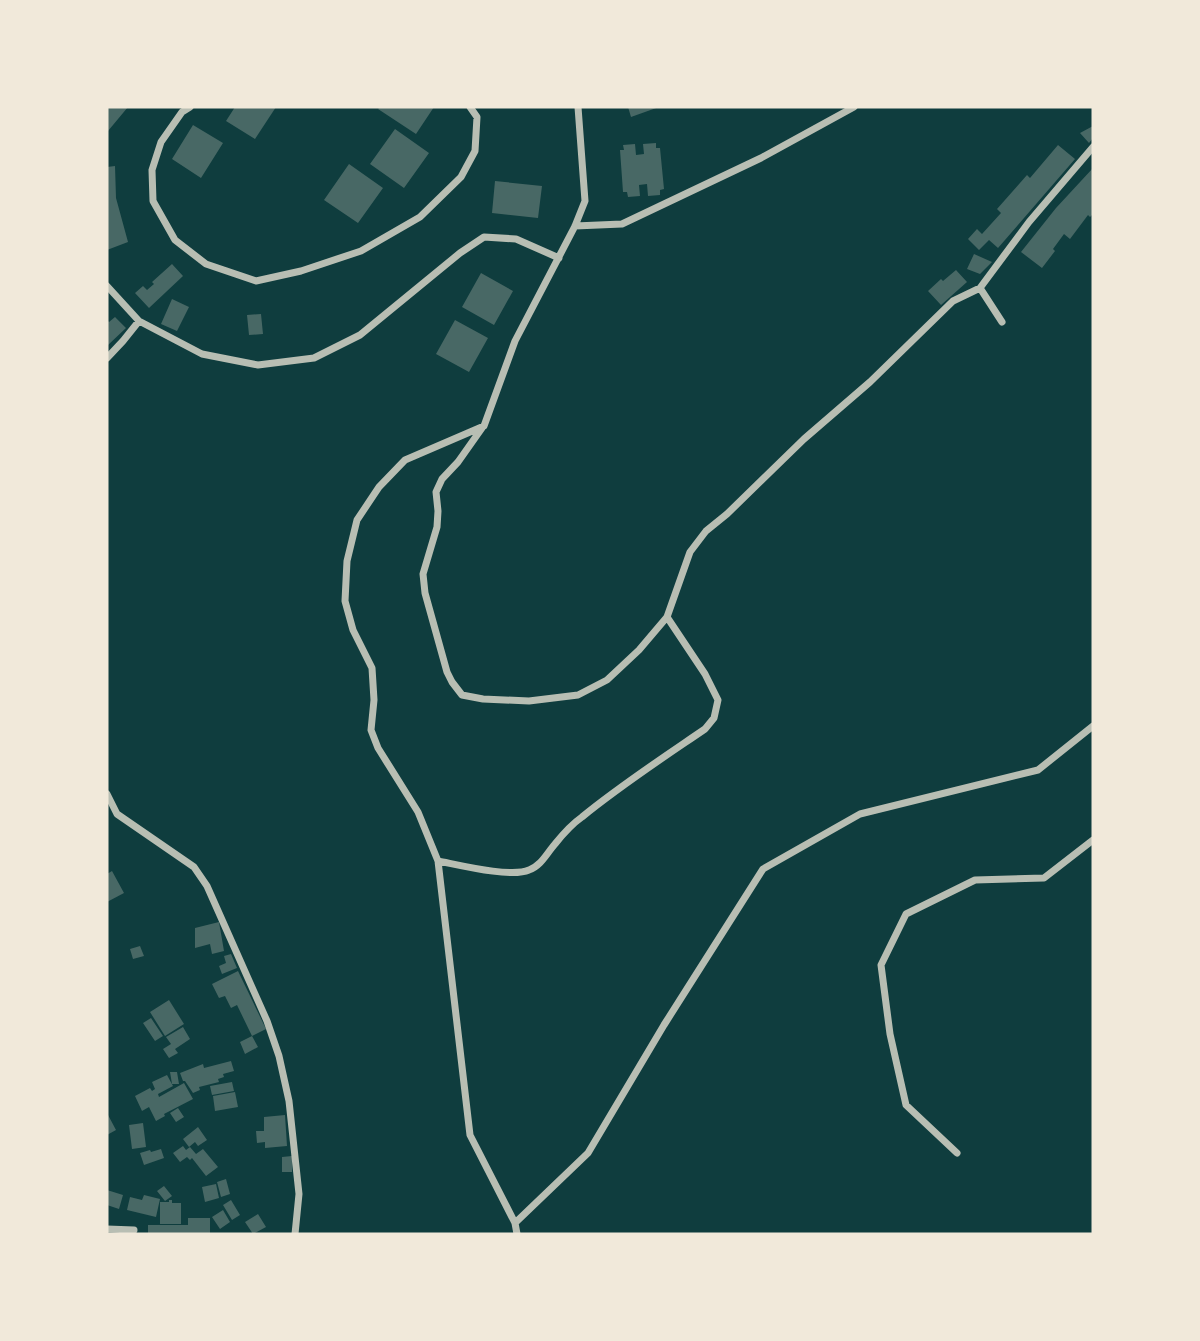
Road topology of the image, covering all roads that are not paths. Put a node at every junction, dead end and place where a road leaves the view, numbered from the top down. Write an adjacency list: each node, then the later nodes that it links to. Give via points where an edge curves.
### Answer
1 (190, 107): 2 (street, via 161,142 152,170 153,201 174,240 206,264 256,281 361,251 420,217 461,177 475,151 477,117)
2 (470, 107)
3 (578, 107): 6 (street, via 585,201)
4 (854, 107): 6 (street, via 622,225)
5 (1093, 147): 9 (street)
6 (575, 226): 7 (street)
7 (559, 258): 10 (street, via 516,239 484,237 360,335 314,358 258,365 202,354); 13 (street, via 516,341)
8 (107, 286): 10 (street)
9 (980, 288): 11 (street); 14 (street, via 953,301 706,531 690,552)
10 (139, 321): 12 (street)
11 (1002, 322)
12 (107, 358)
13 (484, 426): 14 (street, via 436,492 437,527 423,574 447,672 462,695 529,701 578,695 607,680); 18 (street, via 405,460 357,520 347,561 345,601 372,668 370,730 418,812)
14 (667, 617): 18 (street, via 718,700 715,718 705,729 580,818 537,866 526,872)
15 (1093, 726): 20 (street, via 1038,770 860,814 763,869 587,1153)
16 (107, 794): 23 (street, via 117,814 194,867 207,886 267,1021 289,1101 299,1194)
17 (1093, 839): 19 (street, via 1044,878 975,880 906,915 881,965 906,1105)
18 (438, 862): 20 (street, via 470,1135)
19 (957, 1153)
20 (515, 1223): 24 (street)
21 (107, 1229): 22 (street)
22 (134, 1230)
23 (295, 1234)
24 (517, 1234)

